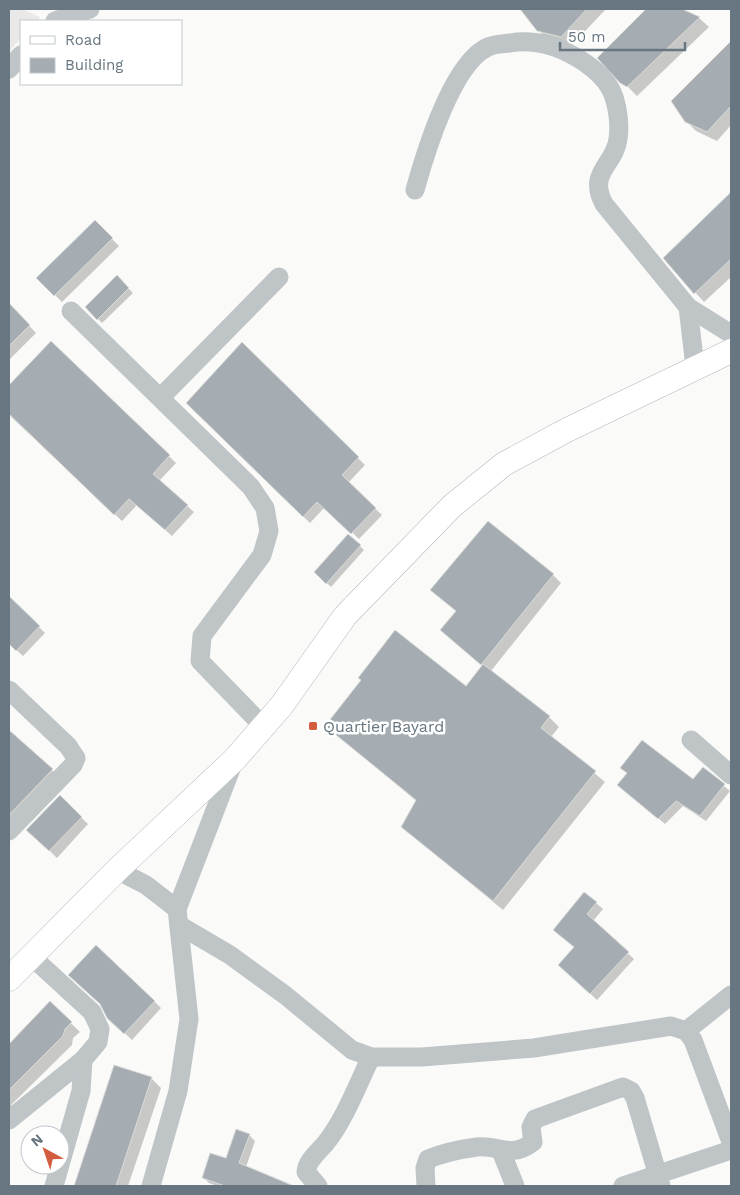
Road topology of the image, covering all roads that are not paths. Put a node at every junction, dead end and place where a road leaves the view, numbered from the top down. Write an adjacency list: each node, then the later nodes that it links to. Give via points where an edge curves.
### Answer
1 (90, 9): 2 (street)
2 (58, 20)
3 (20, 56): 4 (street)
4 (9, 69)
5 (415, 190): 7 (street, via 429,141 452,86 475,57 488,47 521,41 553,46 581,59 605,82 613,96 618,140 599,178 598,193)
6 (279, 277): 12 (street)
7 (688, 306): 9 (street); 11 (street)
8 (71, 311): 12 (street)
9 (731, 334)
10 (731, 351): 11 (main road)
11 (695, 367): 14 (main road, via 504,464 452,506 345,616)
12 (161, 397): 14 (street, via 251,487 264,508 269,531 262,555 202,636 200,660)
13 (9, 690): 18 (street, via 68,746 76,758 74,765)
14 (264, 727): 16 (main road)
15 (691, 740): 17 (street)
16 (235, 759): 19 (main road); 20 (street)
17 (731, 775)
18 (9, 830)
19 (117, 870): 20 (street, via 146,885); 21 (main road)
20 (178, 917): 25 (street, via 285,995 352,1050); 33 (street, via 189,1019 178,1091)
21 (31, 956): 22 (main road); 26 (street, via 92,1012 96,1020 100,1029 98,1042)
22 (9, 979)
23 (731, 995): 24 (street)
24 (686, 1031): 25 (street, via 671,1026 534,1048 422,1057); 28 (street, via 693,1040)
25 (371, 1057): 34 (street, via 341,1119 307,1165 306,1172)
26 (83, 1060): 27 (street); 32 (street, via 81,1091)
27 (9, 1120)
28 (731, 1142)
29 (731, 1150): 31 (street)
30 (501, 1151): 31 (street, via 508,1152 533,1142 531,1127 535,1119 624,1088 631,1091 634,1098); 35 (street, via 478,1147 428,1158); 36 (street)
31 (659, 1180): 37 (street)
32 (54, 1186)
33 (150, 1186)
34 (318, 1186)
35 (426, 1186)
36 (515, 1186)
37 (623, 1186)

